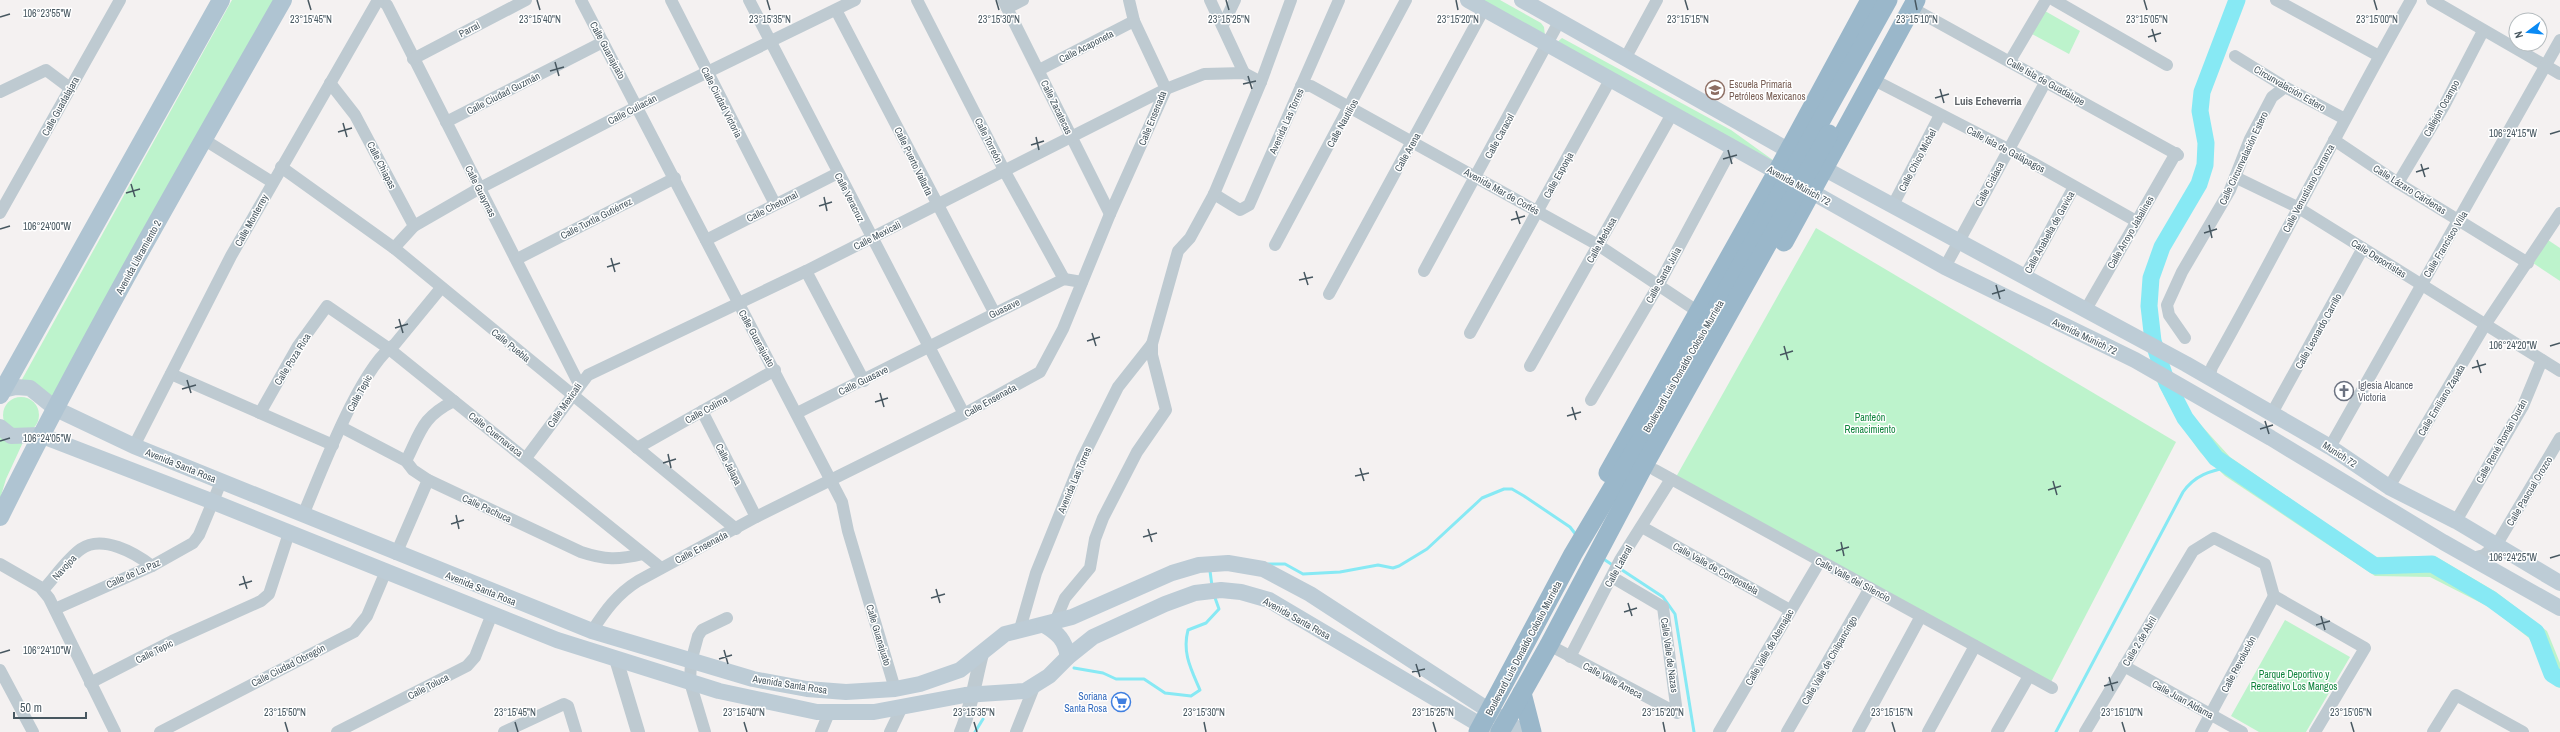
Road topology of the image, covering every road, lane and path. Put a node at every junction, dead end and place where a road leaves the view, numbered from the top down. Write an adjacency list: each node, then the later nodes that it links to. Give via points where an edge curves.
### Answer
1 (120, 0): 56 (street, Calle Guadalajara)
2 (221, 0): 141 (main road)
3 (283, 0): 68 (main road, Avenida Libramiento 2)
4 (380, 0): 41 (street, Calle Guaymas, via 387,5); 53 (street, Calle Monterrey)
5 (526, 0): 41 (street, Parral)
6 (581, 0): 35 (street, Calle Guanajuato)
7 (671, 0): 46 (street, Calle Ciudad Victoria)
8 (749, 0): 36 (street, Calle Veracruz)
9 (855, 0): 29 (street, Calle Culiacán)
10 (917, 0): 77 (street, Calle Torreón)
11 (1023, 0): 26 (street)
12 (1129, 0): 31 (street, Calle Ensenada)
13 (1210, 0): 32 (street)
14 (1235, 0): 32 (street)
15 (1291, 0): 52 (street, Avenida Las Torres)
16 (1339, 0): 54 (street, Avenida Las Torres)
17 (1406, 0): 60 (street, Calle Nautilios)
18 (1468, 0): 28 (main road, Avenida Múnich 72)
19 (1522, 0): 30 (main road)
20 (1657, 0): 40 (street)
21 (2046, 0): 42 (street)
22 (2054, 0): 43 (street)
23 (2276, 0): 39 (street)
24 (2411, 0): 39 (street, Calle Venustiano Carranza)
25 (2432, 0): 33 (street)
26 (1005, 4): 45 (street, Calle Zacatecas)
27 (1895, 4): 42 (street, Calle Isla de Guadalupe); 50 (highway); 61 (highway); 136 (highway, Boulevard Luis Donaldo Colosio Murrieta)
28 (1484, 9): 37 (main road, Avenida Múnich 72); 70 (street, Calle Arena)
29 (836, 10): 36 (street, Calle Culiacán); 90 (street, Calle Puerto Vallarta)
30 (1560, 20): 37 (street, Calle Caracol); 40 (main road)
31 (1134, 21): 45 (street, Calle Acaponeta); 57 (street, Calle Ensenada)
32 (1223, 25): 47 (street)
33 (2483, 31): 44 (street); 84 (street, Callejón Ocampo, via 2444,106)
34 (2560, 40): 44 (street, Calle Francisco Villa)
35 (603, 42): 59 (street, Calle Guanajuato); 65 (street, Calle Ciudad Guzmán)
36 (770, 42): 46 (street, Calle Culiacán); 79 (street, Calle Veracruz)
37 (1549, 44): 49 (main road, Avenida Múnich 72); 80 (street, Calle Caracol)
38 (2235, 56): 55 (street, Circunvalación Estero)
39 (2379, 56): 64 (street, Calle Venustiano Carranza)
40 (1626, 57): 73 (main road)
41 (413, 59): 65 (street, Calle Guaymas)
42 (2010, 60): 51 (street, Calle Isla de Guadalupe)
43 (2167, 65)
44 (2545, 65): 48 (street); 98 (street, Calle Francisco Villa)
45 (1039, 70): 67 (street, Calle Zacatecas)
46 (707, 72): 59 (street, Calle Culiacán); 89 (street, Calle Ciudad Victoria)
47 (1244, 73): 52 (street); 57 (street, Calle Mexicali, via 1197,75)
48 (2560, 74)
49 (1610, 80): 62 (main road, Avenida Múnich 72); 93 (street, Calle Esponja)
50 (1874, 80): 63 (street, Calle Isla de Galápagos); 66 (highway)
51 (2046, 81): 72 (street, Calle Cialaca); 74 (street, Calle Isla de Guadalupe)
52 (1261, 82): 88 (street, Avenida Las Torres)
53 (330, 83): 75 (street, Calle Monterrey); 100 (street, Calle Chiapas, via 344,98 365,131)
54 (1301, 86): 60 (street, Avenida Mar de Cortés, via 1311,86); 88 (street, Avenida Las Torres, via 1249,205 1240,210)
55 (2285, 87): 64 (street, Circunvalación Estero); 81 (street, Calle Circunvalación Estero, via 2272,97 2250,139)
56 (70, 88): 58 (street, via 46,70); 94 (street, Calle Guadalajara)
57 (1166, 89): 67 (street, Calle Mexicali); 96 (street, Calle Ensenada)
58 (0, 92)
59 (638, 106): 82 (street, Calle Guanajuato); 86 (street, Calle Culiacán)
60 (1350, 109): 70 (street, Avenida Mar de Cortés); 105 (street, Calle Nautilios)
61 (1810, 110): 66 (highway, via 1810,128 1817,136 1831,138); 73 (highway)
62 (1672, 114): 71 (main road, Avenida Múnich 72); 106 (street, Calle Medusa)
63 (1940, 115): 72 (street, Calle Isla de Galápagos); 91 (street, Calle Chico Michel)
64 (2345, 119): 69 (street, Calle Venustiano Carranza)
65 (446, 122): 86 (street, Calle Guaymas)
66 (1842, 134): 76 (highway)
67 (1071, 137): 77 (street, Calle Mexicali); 96 (street, Calle Zacatecas)
68 (203, 139): 83 (street); 145 (main road, Avenida Libramiento 2)
69 (2334, 140): 84 (street, Calle Lázaro Cárdenas); 92 (street, Calle Venustiano Carranza)
70 (1412, 142): 80 (street, Avenida Mar de Cortés); 120 (street, Calle Arena)
71 (1732, 148): 78 (main road, Avenida Múnich 72); 118 (street, Calle Santa Julia)
72 (2008, 149): 85 (street, Calle Isla de Galápagos); 103 (street, Calle Cialaca)
73 (1788, 150): 76 (highway); 78 (highway)
74 (2177, 154): 99 (street, Calle Arroyo Jabalines)
75 (281, 167): 83 (street, Calle Monterrey); 107 (street, Calle Puebla)
76 (1824, 169): 87 (highway); 91 (main road)
77 (1004, 170): 90 (street, Calle Mexicali); 115 (street, Calle Torreón)
78 (1777, 172): 87 (highway, Avenida Múnich 72); 97 (highway)
79 (838, 173): 89 (street, Calle Chetumal); 101 (street, Calle Veracruz)
80 (1476, 177): 93 (street, Avenida Mar de Cortés); 113 (street, Calle Caracol)
81 (2235, 177): 92 (street, Calle Deportistas); 128 (street, Calle Circunvalación Estero, via 2182,272 2168,305 2169,315)
82 (675, 178): 102 (street, Calle Guanajuato); 109 (street, Calle Tuxtla Gutiérrez)
83 (272, 182): 137 (street, Calle Monterrey)
84 (2398, 183): 98 (street, Calle Lázaro Cárdenas)
85 (2074, 187): 99 (street, Calle Isla de Galápagos); 114 (street, Calle Anabella de Gavica)
86 (480, 188): 100 (street, Calle Culiacán); 109 (street, Calle Guaymas)
87 (1812, 192): 104 (highway); 111 (main road, Avenida Múnich 72)
88 (1214, 194): 129 (street, Avenida Las Torres, via 1190,238 1178,251)
89 (775, 204): 102 (street, Calle Chetumal)
90 (936, 204): 101 (street, Calle Mexicali); 125 (street, Calle Puerto Vallarta)
91 (1893, 205): 103 (main road)
92 (2297, 207): 108 (street, Calle Deportistas); 138 (street, Calle Venustiano Carranza, via 2267,269 2212,367)
93 (1538, 211): 106 (street, Avenida Mar de Cortés); 127 (street, Calle Esponja)
94 (0, 213)
95 (2560, 213): 110 (street, Calle Emiliano Zapata)
96 (1110, 214): 116 (street, Calle Ensenada)
97 (1750, 220): 104 (highway, via 1763,215 1775,219 1782,230); 123 (highway)
98 (2460, 220): 110 (street, Calle Lázaro Cárdenas); 117 (street, Calle Francisco Villa)
99 (2136, 221): 124 (street, Calle Arroyo Jabalines)
100 (414, 226): 107 (street)
101 (871, 238): 112 (street, Calle Mexicali); 130 (street, Calle Veracruz)
102 (706, 240): 121 (street, Calle Guanajuato)
103 (1959, 240): 111 (street, Calle Cialaca); 114 (main road)
104 (1783, 244): 162 (highway)
105 (1275, 245)
106 (1598, 245): 118 (street, Avenida Mar de Cortés); 133 (street, Calle Medusa)
107 (394, 248): 119 (street, Calle Puebla)
108 (2363, 248): 117 (street, Calle Deportistas); 149 (street, Calle Leonardo Carrillo)
109 (517, 259): 140 (street, Calle Guaymas)
110 (2528, 262): 126 (street, Calle Emiliano Zapata)
111 (1945, 267): 181 (main road, Avenida Múnich 72, via 2135,360)
112 (806, 271): 121 (street, Calle Mexicali); 139 (street)
113 (1424, 271)
114 (2024, 278): 124 (main road)
115 (1064, 279): 116 (street); 125 (street, Guasave)
116 (1082, 282): 150 (street, Calle Ensenada, via 1040,372)
117 (2421, 284): 126 (street, Calle Deportistas); 157 (street, Calle Francisco Villa)
118 (1658, 286): 123 (street, Avenida Mar de Cortés); 143 (street, Calle Santa Julia)
119 (441, 288): 131 (street, Calle Tepic, via 395,344); 142 (street, Calle Puebla)
120 (1329, 294)
121 (738, 303): 134 (street, Calle Guanajuato); 140 (street, Calle Mexicali, via 588,374)
122 (327, 306): 131 (street, Calle Cuernavaca); 147 (street, Calle Poza Rica, via 298,346)
123 (1697, 311): 174 (highway, via 1592,503)
124 (2085, 311): 138 (main road, Munich 72)
125 (994, 312): 130 (street, Guasave)
126 (2486, 326): 132 (street, Calle Deportistas); 167 (street, Calle Emiliano Zapata)
127 (1470, 333)
128 (2185, 338)
129 (1152, 344): 198 (street, Avenida Las Torres, via 1152,355 1166,410 1137,452 1103,518 1095,539 1090,568 1065,598); 199 (street, Avenida Las Torres, via 1118,387 1082,459 1036,573)
130 (929, 347): 139 (street, Calle Guasave); 150 (street, Calle Veracruz)
131 (388, 348): 144 (street, Calle Cuernavaca); 152 (street, Calle Tepic, via 365,380)
132 (2542, 360): 135 (street, Calle Deportistas); 172 (street, Calle René Román Durán, via 2522,406)
133 (1530, 366)
134 (775, 370): 146 (street, Calle Colima); 148 (street, Calle Guanajuato)
135 (2560, 371)
136 (1690, 372): 174 (highway, Boulevard Luis Donaldo Colosio Murrieta); 177 (highway, Boulevard Luis Donaldo Colosio Murrieta)
137 (171, 374): 147 (street); 155 (street, Calle Monterrey)
138 (2210, 378): 149 (main road, Munich 72)
139 (864, 381): 148 (street, Calle Guasave)
140 (579, 384): 142 (street, Calle Mexicali)
141 (1, 391): 145 (main road, Avenida Santa Rosa, via 16,387 30,388 37,391)
142 (572, 395): 158 (street, Calle Puebla); 159 (street, Calle Mexicali)
143 (1591, 400)
144 (454, 401): 159 (street, Calle Cuernavaca); 161 (street, via 431,414)
145 (56, 409): 153 (main road, Avenida Libramiento 2); 155 (main road, Avenida Santa Rosa)
146 (702, 411): 158 (street, Calle Colima); 171 (street, Calle Jalapa)
147 (260, 413): 156 (street)
148 (797, 413): 165 (street, Calle Guanajuato)
149 (2272, 413): 157 (main road, Munich 72)
150 (964, 414): 165 (street, Calle Ensenada)
151 (0, 427): 153 (main road, Avenida Santa Rosa, via 11,436)
152 (341, 427): 156 (street, Calle Tepic); 161 (street, Calle Pachuca)
153 (40, 435): 168 (main road, Avenida Santa Rosa); 170 (main road, Avenida Libramiento 2)
154 (2560, 438): 160 (street, Calle Pascual Orozco)
155 (134, 446): 166 (main road, Avenida Santa Rosa)
156 (333, 446): 169 (street, Calle Tepic)
157 (2330, 447): 167 (main road, Munich 72)
158 (638, 448): 175 (street, Calle Puebla)
159 (526, 458): 180 (street, Calle Cuernavaca)
160 (2555, 460): 178 (street, Calle Pascual Orozco)
161 (406, 461): 164 (street, Calle Pachuca, via 413,470)
162 (1655, 470): 163 (street, Calle Valle del Silencio); 177 (highway, via 1620,530)
163 (1671, 479): 173 (street, Calle Lateral); 182 (street, Calle Valle del Silencio)
164 (428, 480): 179 (street); 180 (street, Calle Pachuca, via 581,552 599,558 619,560)
165 (832, 481): 171 (street, Calle Ensenada); 215 (street, Calle Guanajuato, via 842,502 848,531)
166 (221, 482): 168 (street, Calle de La Paz); 169 (main road, Avenida Santa Rosa)
167 (2389, 487): 172 (main road, Munich 72)
168 (212, 501): 176 (main road, Avenida Santa Rosa); 184 (street, Calle de La Paz, via 199,535 193,543)
169 (303, 515): 179 (main road, Avenida Santa Rosa)
170 (0, 517)
171 (756, 518): 175 (street, Calle Ensenada)
172 (2456, 521): 178 (main road, Munich 72)
173 (1642, 527): 186 (street, Calle Lateral); 194 (street, Calle Valle de Compostela)
174 (1588, 528): 219 (highway, Boulevard Luis Donaldo Colosio Murrieta)
175 (736, 529): 185 (street, Calle Ensenada)
176 (289, 534): 187 (main road, Avenida Santa Rosa); 212 (street, Calle Tepic, via 269,594 261,601)
177 (1602, 542): 201 (highway, Boulevard Luis Donaldo Colosio Murrieta)
178 (2497, 544): 181 (street, via 2484,555); 188 (main road, Munich 72)
179 (396, 554): 200 (main road, Avenida Santa Rosa)
180 (643, 554): 185 (street, Calle Cuernavaca)
181 (2472, 558): 192 (main road)
182 (1820, 561): 189 (street, Calle Valle del Silencio); 194 (street, Calle Valle de Atemajac)
183 (0, 564): 190 (street)
184 (152, 566): 190 (street, Navojoa, via 139,556 108,544 92,544 82,549); 193 (street, Calle de La Paz)
185 (661, 568): 200 (street, Calle Ensenada, via 624,590)
186 (1616, 569): 205 (street, Calle Lateral); 221 (street, Calle Valle de Nazas, via 1663,607 1678,712)
187 (386, 571): 195 (main road, Avenida Santa Rosa); 226 (street, Calle Ciudad Obregón, via 368,616 354,632)
188 (2560, 583)
189 (1870, 588): 196 (street, Calle Valle del Silencio); 239 (street, Calle Valle de Chilpancingo)
190 (43, 590): 193 (street)
191 (2274, 596): 208 (street, Calle 2 de Abril, via 2265,564 2214,538 2193,551); 222 (street, Calle Revolución); 246 (street, via 2365,648)
192 (2560, 608)
193 (55, 609): 212 (street)
194 (1790, 610): 238 (street, Calle Valle de Atemajac)
195 (492, 614): 206 (main road, Avenida Santa Rosa, via 557,640); 227 (street, Calle Toluca, via 475,657 467,666)
196 (1921, 616): 202 (street, Calle Valle del Silencio); 240 (street)
197 (727, 618): 207 (street, via 702,630)
198 (1049, 624): 199 (main road, Avenida Santa Rosa); 204 (main road, via 1060,636); 219 (main road, Avenida Santa Rosa, via 1172,573 1212,563 1247,566 1263,570 1310,594)
199 (1020, 629): 203 (main road, Avenida Santa Rosa, via 1005,634)
200 (592, 631): 207 (main road, Avenida Santa Rosa)
201 (1550, 645): 205 (street, Calle Valle Ameca); 216 (highway, Boulevard Luis Donaldo Colosio Murrieta)
202 (1975, 646): 210 (street, Calle Valle del Silencio); 241 (street)
203 (982, 654): 215 (main road, Avenida Santa Rosa, via 949,675); 217 (street, via 975,678)
204 (1068, 657): 213 (main road, Avenida Santa Rosa); 223 (main road, Avenida Santa Rosa, via 1093,637 1171,602 1208,591 1241,592 1269,600)
205 (1570, 657): 221 (street, Calle Valle Ameca)
206 (616, 659): 211 (main road, Avenida Santa Rosa); 230 (street)
207 (691, 662): 211 (street); 215 (main road, Avenida Santa Rosa, via 807,689 846,692)
208 (2124, 666): 222 (street, Calle Juan Aldama); 243 (street, Calle 2 de Abril)
209 (0, 670): 224 (street)
210 (2029, 676): 214 (street, Calle Valle del Silencio); 242 (street)
211 (690, 682): 220 (main road, Avenida Santa Rosa, via 772,704); 231 (street)
212 (90, 683): 225 (street)
213 (1034, 687): 217 (main road, Avenida Santa Rosa, via 1014,693); 235 (street)
214 (2052, 688)
215 (895, 690)
216 (1522, 693): 223 (highway, Boulevard Luis Donaldo Colosio Murrieta); 237 (highway)
217 (974, 694): 218 (main road, Avenida Santa Rosa); 234 (street)
218 (902, 707): 220 (main road, Avenida Santa Rosa, via 874,712); 233 (street)
219 (1489, 709): 223 (highway, Boulevard Luis Donaldo Colosio Murrieta)
220 (829, 712): 232 (street)
221 (1676, 714)
222 (2212, 715): 244 (street, Calle Revolución); 245 (street, Calle Juan Aldama)
223 (1492, 729): 236 (main road, Avenida Santa Rosa)
224 (33, 732)
225 (115, 732)
226 (160, 732)
227 (337, 732)
228 (504, 732): 229 (street, via 564,704 568,706)
229 (576, 732)
230 (638, 732)
231 (705, 732)
232 (821, 732)
233 (890, 732)
234 (961, 732)
235 (1016, 732)
236 (1522, 732)
237 (1532, 732)
238 (1719, 732)
239 (1787, 732)
240 (1858, 732)
241 (1928, 732)
242 (1997, 732)
243 (2085, 732)
244 (2201, 732)
245 (2242, 732)
246 (2315, 732)
247 (2433, 732): 248 (street, via 2456,695)
248 (2523, 732)

